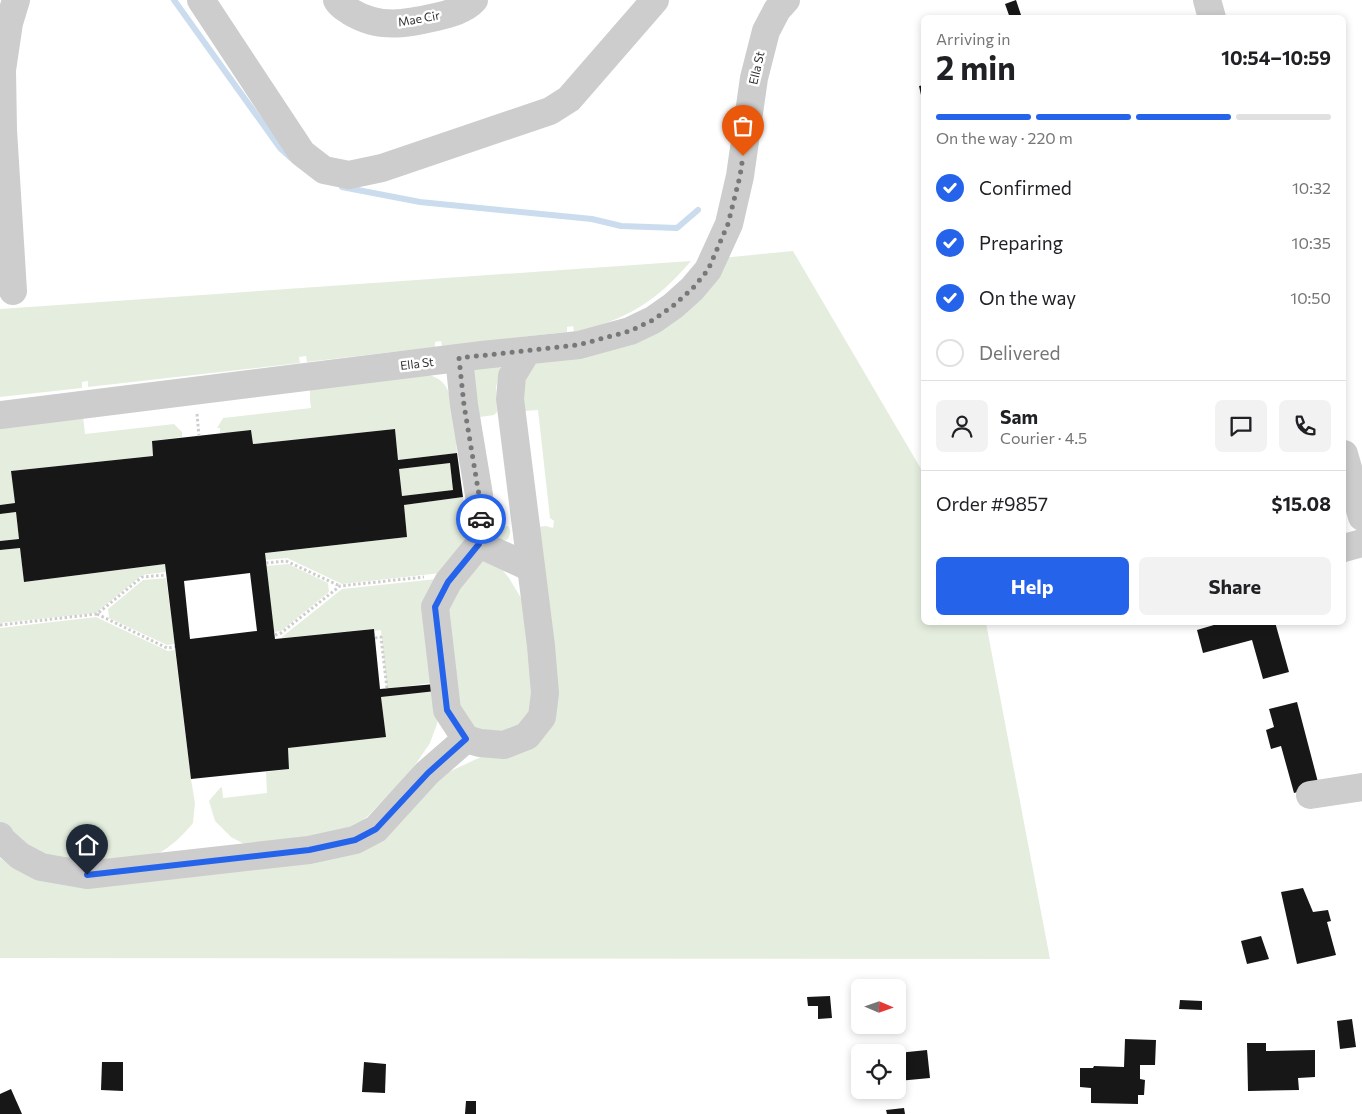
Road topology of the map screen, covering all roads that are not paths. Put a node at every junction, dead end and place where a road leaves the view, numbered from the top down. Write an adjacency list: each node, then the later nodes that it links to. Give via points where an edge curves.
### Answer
1 (16, 0): 9 (street, via 2,70)
2 (201, 0): 5 (street, via 302,153 324,170 350,175 382,168 550,110 569,99)
3 (337, 0): 4 (street, Mae Cir, via 340,6 361,18 385,24 411,23 448,14)
4 (474, 0)
5 (655, 0)
6 (786, 0): 10 (street, Ella St, via 766,31 754,78 740,176 731,214 708,270 673,306 630,331 578,345)
7 (1207, 0): 8 (street)
8 (1211, 15)
9 (13, 291)
10 (527, 350): 11 (street, Ella St); 18 (street, via 512,376 510,399)
11 (459, 358): 12 (street, Ella St); 16 (street, via 479,495)
12 (0, 415)
13 (1346, 461): 14 (street)
14 (1362, 517)
15 (1362, 543): 17 (street)
16 (479, 544): 18 (street); 19 (street, via 448,582 435,607 447,710)
17 (1346, 547)
18 (531, 568): 19 (street, via 545,694 542,717 527,736 504,745)
19 (466, 739): 22 (street, via 428,773 376,829 355,840 309,850 87,875 41,867 20,856)
20 (1362, 787): 21 (street)
21 (1310, 796)
22 (0, 836)

